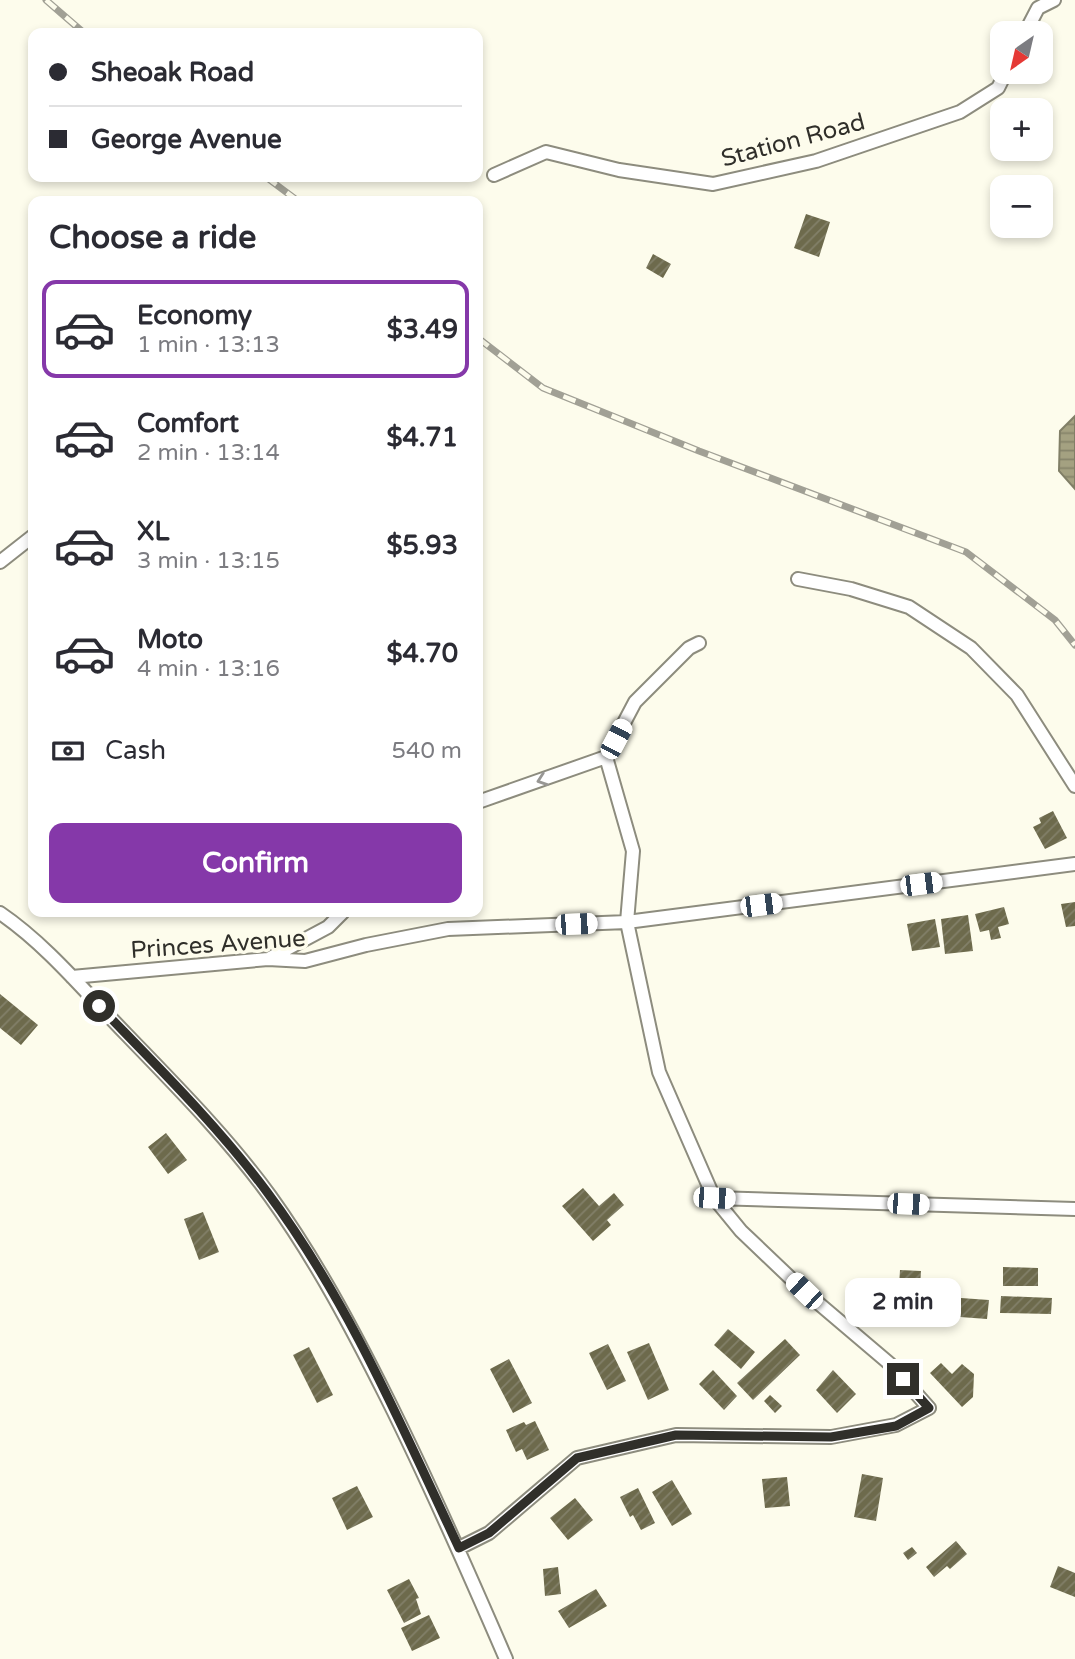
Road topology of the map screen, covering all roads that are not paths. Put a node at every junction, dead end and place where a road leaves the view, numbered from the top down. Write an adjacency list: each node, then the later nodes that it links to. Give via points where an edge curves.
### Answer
1 (1054, 0): 2 (street, via 1038,8)
2 (1032, 21)
3 (1001, 84): 4 (street, Station Road, via 960,112 816,161 713,184 619,170 547,152)
4 (494, 175)
5 (28, 540): 6 (street)
6 (0, 562)
7 (798, 579): 10 (street, via 909,607 971,648 1017,695)
8 (699, 643): 9 (street, via 635,702)
9 (606, 757): 11 (street, one-way to 11); 15 (street, via 633,851)
10 (1075, 786)
11 (483, 800)
12 (1075, 864): 15 (street, Princes Avenue)
13 (0, 912): 17 (street)
14 (339, 917): 16 (street)
15 (627, 922): 16 (street, Princes Avenue, via 448,929 305,961); 18 (street, via 659,1072)
16 (268, 959): 17 (street, Princes Avenue)
17 (72, 977): 20 (street, via 215,1128 290,1224 356,1336)
18 (714, 1198): 19 (street); 20 (street, via 741,1231 890,1364 929,1408 896,1426 831,1437 676,1435 577,1458 489,1533)
19 (1075, 1209)
20 (459, 1548): 21 (street)
21 (506, 1659)

